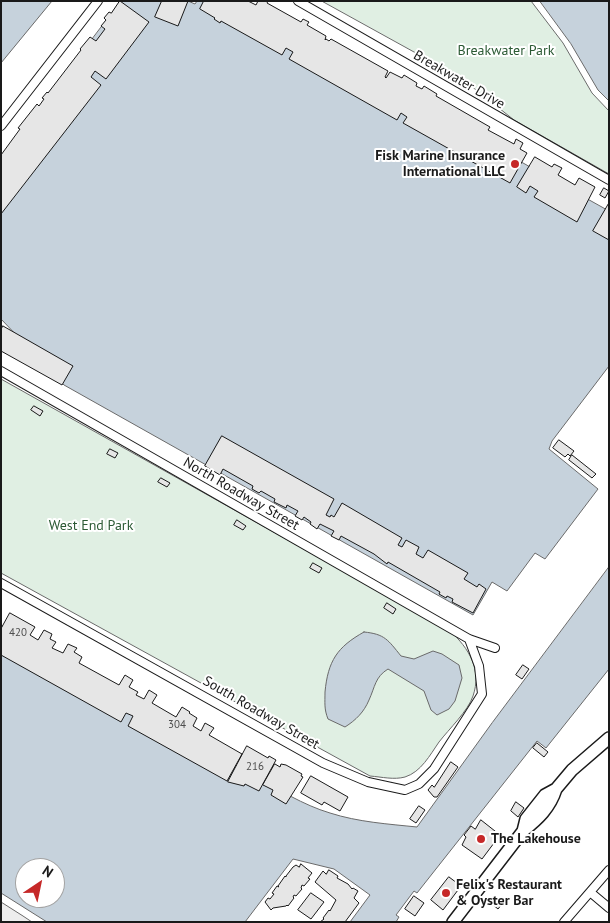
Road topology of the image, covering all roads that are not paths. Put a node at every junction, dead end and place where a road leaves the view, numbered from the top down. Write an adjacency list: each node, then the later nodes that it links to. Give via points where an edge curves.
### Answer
1 (98, 1): 3 (street)
2 (298, 1): 4 (street, Breakwater Drive)
3 (1, 126)
4 (609, 180)
5 (1, 371): 7 (street, North Roadway Street)
6 (1, 583): 7 (street, South Roadway Street, via 324,763 368,782 405,790 419,784 434,768 482,694 479,666)
7 (469, 639): 8 (street, North Roadway Street)
8 (495, 648)
9 (609, 738): 13 (street, via 572,770 556,789 545,795 526,819 523,831)
10 (609, 870): 11 (street)
11 (590, 892): 12 (street); 14 (street)
12 (609, 908)
13 (453, 922)
14 (564, 922)

